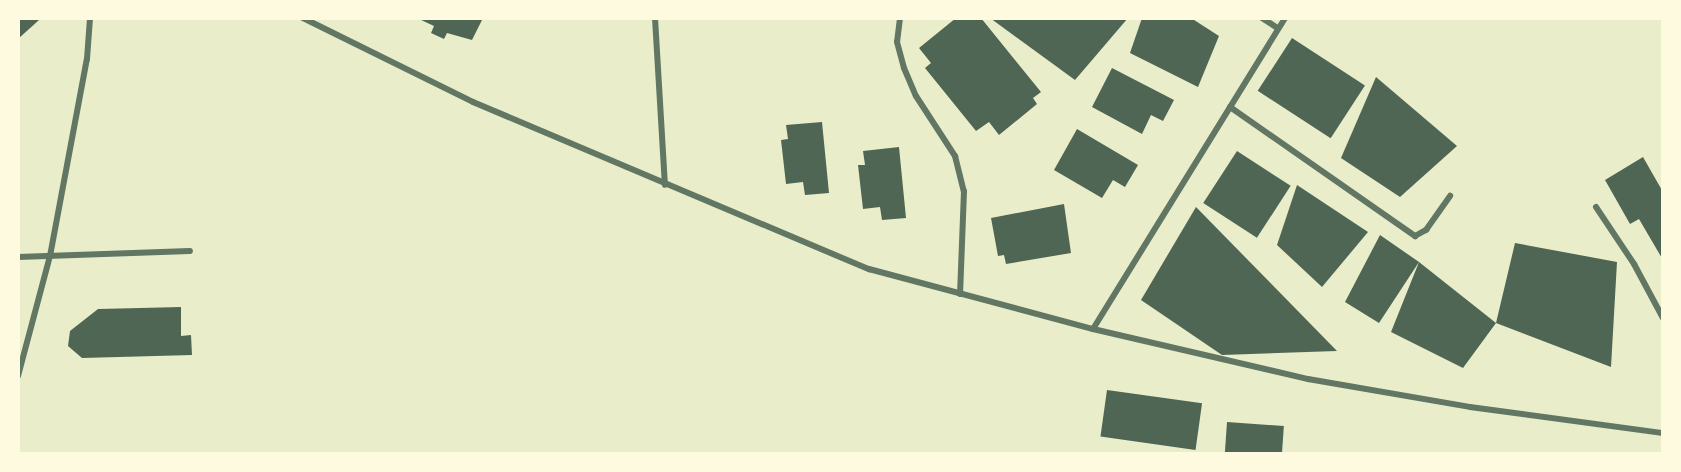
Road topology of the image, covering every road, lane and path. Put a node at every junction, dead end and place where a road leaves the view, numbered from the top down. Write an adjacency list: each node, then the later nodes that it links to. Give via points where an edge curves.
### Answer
1 (90, 18): 13 (street, via 87,59)
2 (303, 18): 9 (street, via 463,98)
3 (655, 18): 9 (street)
4 (900, 18): 15 (street, via 897,42 904,68 916,96 955,156 964,191)
5 (1262, 18): 7 (street)
6 (1285, 18): 7 (street)
7 (1276, 27): 8 (street)
8 (1230, 107): 10 (street, via 1415,236 1425,230); 17 (street)
9 (665, 185): 15 (street, via 869,269)
10 (1450, 196)
11 (1596, 207): 16 (street, via 1634,264)
12 (190, 251): 13 (street)
13 (50, 256): 14 (street); 18 (street)
14 (18, 257)
15 (960, 294): 17 (street)
16 (1663, 318)
17 (1093, 329): 19 (street, via 1369,391)
18 (18, 376)
19 (1663, 433)

